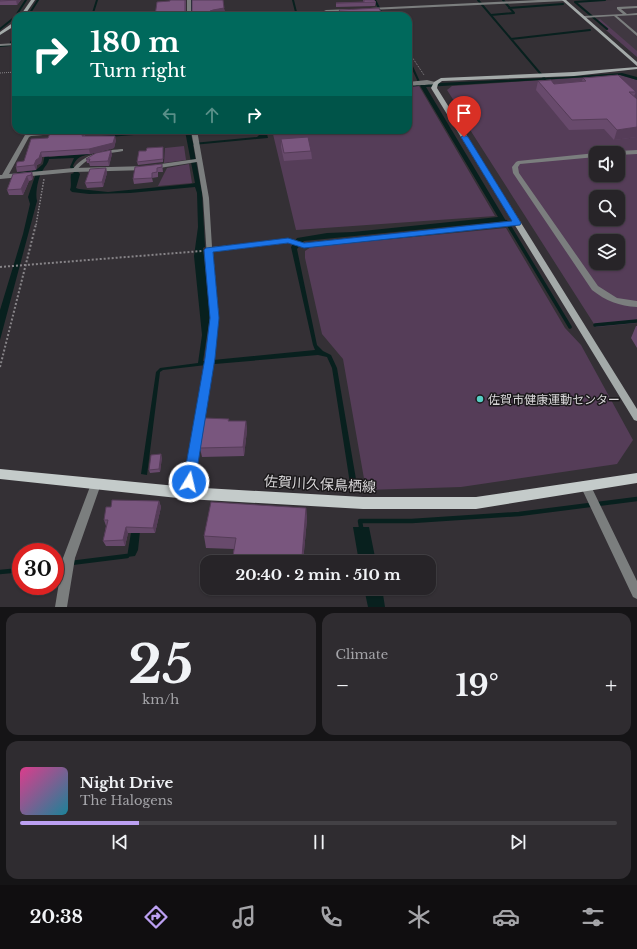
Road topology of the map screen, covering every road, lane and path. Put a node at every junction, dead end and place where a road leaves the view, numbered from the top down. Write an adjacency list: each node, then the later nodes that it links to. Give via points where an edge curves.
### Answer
1 (33, 0): 7 (street)
2 (189, 0): 8 (street)
3 (565, 0): 5 (street); 13 (street)
4 (637, 7): 11 (lane, via 618,8)
5 (362, 9)
6 (355, 10): 9 (street)
7 (25, 12)
8 (189, 12)
9 (326, 12)
10 (637, 14): 11 (lane)
11 (627, 15): 12 (lane)
12 (614, 16): 13 (lane); 15 (lane)
13 (587, 17): 22 (street)
14 (12, 26): 17 (street)
15 (630, 29): 16 (lane); 18 (lane)
16 (637, 29)
17 (0, 34)
18 (637, 35)
19 (12, 44): 20 (street)
20 (0, 45)
21 (412, 57): 25 (path, via 427,79)
22 (637, 66): 27 (street, via 539,76 441,80)
23 (12, 72): 24 (path)
24 (0, 73)
25 (423, 83): 26 (street); 27 (street)
26 (412, 84)
27 (435, 86): 38 (street)
28 (30, 134): 37 (street)
29 (195, 134): 34 (street)
30 (120, 150): 35 (lane, via 100,152 79,163)
31 (637, 152): 32 (street)
32 (625, 153)
33 (589, 156): 43 (street, via 518,163 516,173 595,288 620,303)
34 (200, 160): 35 (street, via 147,168); 39 (street, via 206,198)
35 (74, 170): 36 (street)
36 (45, 174): 37 (street); 41 (path)
37 (2, 177)
38 (515, 224): 39 (street, via 302,245 288,241); 45 (street)
39 (208, 250): 50 (street, via 214,318)
40 (192, 252): 41 (path)
41 (27, 265): 42 (path); 44 (path)
42 (0, 267)
43 (637, 304)
44 (0, 367)
45 (637, 417)
46 (0, 474): 48 (main road, 佐賀川久保鳥栖線)
47 (637, 478): 49 (main road, 佐賀川久保鳥栖線)
48 (96, 484): 50 (main road, 佐賀川久保鳥栖線); 52 (street, via 67,563)
49 (585, 485): 50 (main road, 佐賀川久保鳥栖線, via 476,503 363,504); 51 (street)
50 (187, 493)
51 (637, 593)
52 (61, 607)

